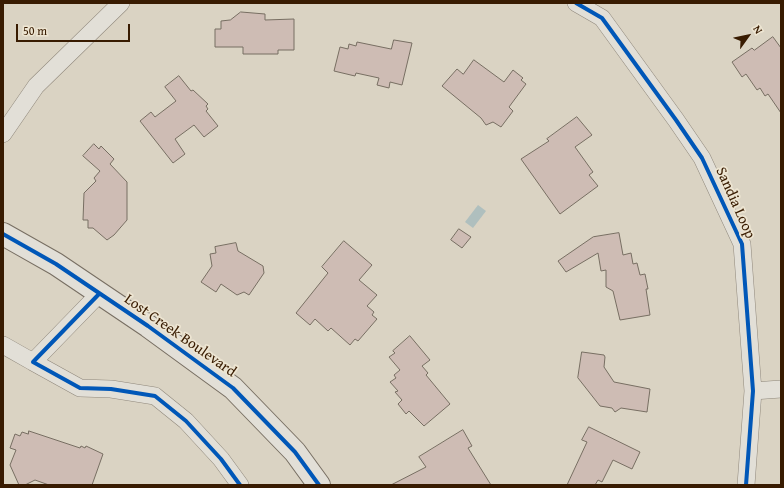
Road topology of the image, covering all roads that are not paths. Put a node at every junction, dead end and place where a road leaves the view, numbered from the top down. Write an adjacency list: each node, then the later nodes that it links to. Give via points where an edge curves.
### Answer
1 (121, 3): 3 (street, via 36,86)
2 (576, 3): 9 (street, Sandia Loop, via 602,18 676,120 702,158 742,244)
3 (3, 134)
4 (3, 234): 5 (street, Lost Creek Boulevard, via 56,264)
5 (99, 294): 7 (street); 11 (street, Lost Creek Boulevard, via 233,388 295,452)
6 (3, 345): 7 (street)
7 (33, 362): 10 (street, via 80,388 111,389 155,396 186,420)
8 (781, 390): 9 (street)
9 (753, 391): 12 (street, Sandia Loop)
10 (240, 485)
11 (319, 485)
12 (746, 485)

